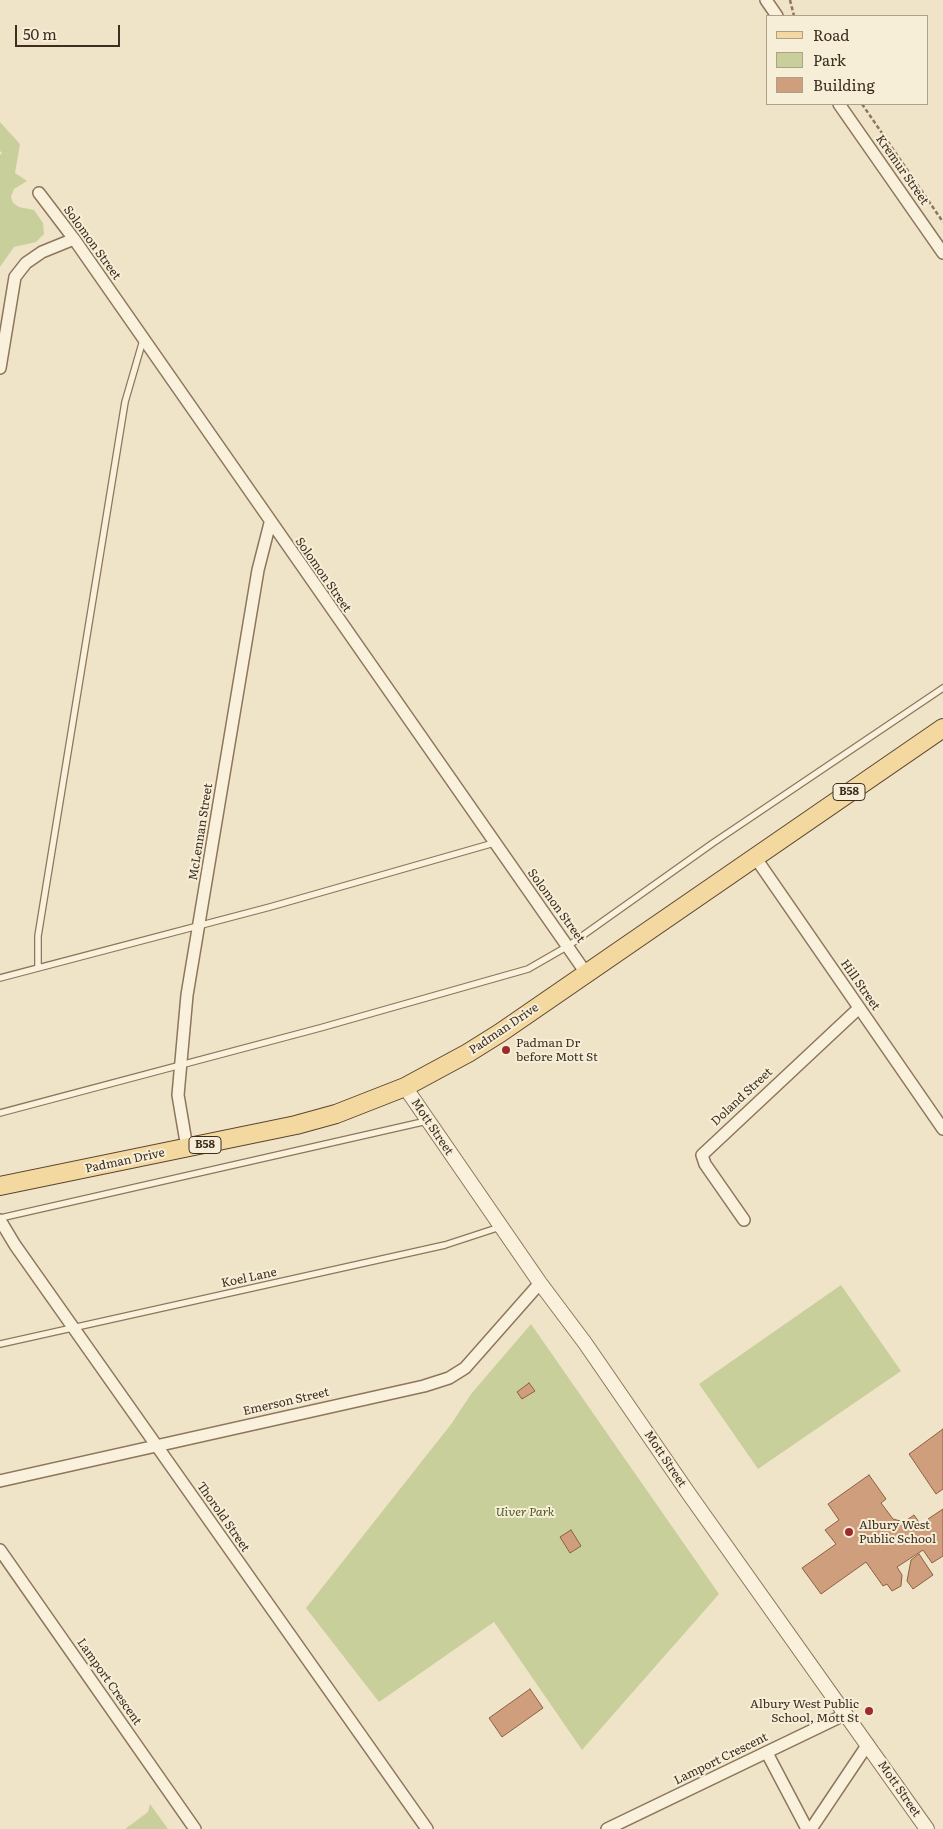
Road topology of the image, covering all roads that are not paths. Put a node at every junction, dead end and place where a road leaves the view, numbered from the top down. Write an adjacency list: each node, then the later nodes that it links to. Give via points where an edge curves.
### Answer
1 (766, 0): 2 (street)
2 (776, 15)
3 (840, 105): 6 (street, Kremur Street)
4 (38, 193): 5 (street, Solomon Street)
5 (74, 239): 7 (street, Solomon Street); 8 (street, via 42,252 26,263 15,277)
6 (943, 253)
7 (143, 340): 9 (street, Solomon Street); 16 (lane, via 126,402 38,936)
8 (0, 368)
9 (270, 522): 12 (street, Solomon Street); 14 (street, McLennan Street, via 258,570)
10 (943, 688): 15 (lane)
11 (943, 728): 13 (main road, Padman Drive / B58)
12 (494, 843): 14 (lane); 15 (street, Solomon Street)
13 (755, 857): 17 (main road, Padman Drive / B58); 19 (street, Hill Street)
14 (199, 925): 16 (lane); 20 (street, McLennan Street)
15 (568, 946): 17 (street, Solomon Street); 20 (lane, via 537,964 502,977)
16 (38, 967): 18 (lane)
17 (586, 973): 21 (main road, Padman Drive / B58, via 468,1053)
18 (0, 978)
19 (859, 1008): 24 (street, Hill Street); 28 (street, Doland Street, via 702,1155)
20 (179, 1065): 22 (lane); 25 (street, McLennan Street, via 179,1109)
21 (405, 1087): 23 (street, Mott Street); 25 (main road, Padman Drive / B58, via 336,1114)
22 (0, 1113)
23 (427, 1121): 27 (lane); 29 (street, Mott Street)
24 (943, 1128)
25 (187, 1148): 26 (main road, Padman Drive / B58)
26 (0, 1186)
27 (0, 1219): 31 (street, Thorold Street)
28 (744, 1220)
29 (500, 1227): 30 (street, Mott Street); 31 (lane, Koel Lane, via 445,1245)
30 (540, 1283): 33 (street, Emerson Street, via 477,1356 449,1378); 36 (street, Mott Street)
31 (73, 1329): 32 (lane, Koel Lane); 33 (street, Thorold Street)
32 (0, 1344)
33 (156, 1445): 34 (street, Emerson Street); 40 (street, Thorold Street)
34 (0, 1480)
35 (0, 1550): 39 (street, Lamport Crescent)
36 (846, 1714): 37 (street, Mott Street); 38 (street, Lamport Crescent)
37 (868, 1744): 42 (street); 43 (street, Mott Street)
38 (767, 1753): 41 (street, Lamport Crescent); 42 (street)
39 (196, 1829)
40 (427, 1829)
41 (607, 1829)
42 (809, 1829)
43 (927, 1829)

